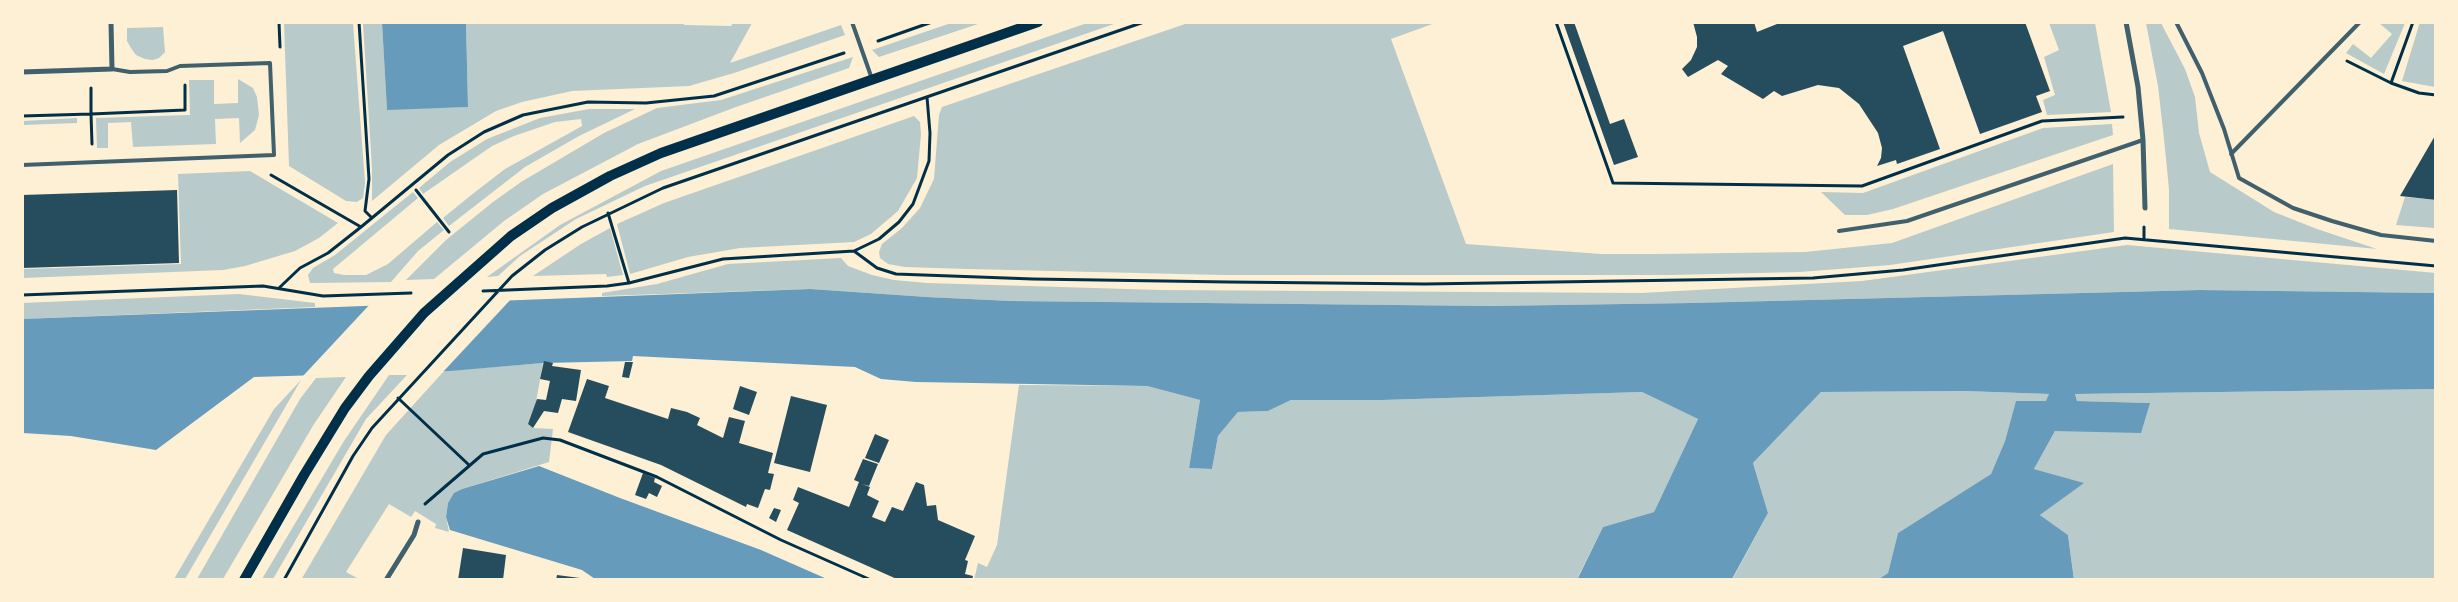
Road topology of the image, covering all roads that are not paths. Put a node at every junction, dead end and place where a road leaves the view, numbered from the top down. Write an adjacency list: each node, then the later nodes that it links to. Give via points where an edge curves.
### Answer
1 (111, 22): 7 (street)
2 (852, 22): 9 (lane)
3 (1038, 22): 9 (main road)
4 (2126, 22): 10 (street, via 2138,87)
5 (2176, 22): 11 (lane, via 2202,73)
6 (2360, 22): 11 (lane)
7 (112, 69): 8 (street); 12 (lane, via 167,71 180,66 270,63 274,155)
8 (22, 72)
9 (872, 79): 17 (main road, via 661,153 610,176 520,230 462,278 395,344 368,376 330,433)
10 (2143, 140): 13 (street); 14 (lane, via 1907,221)
11 (2231, 154): 15 (lane, via 2239,178 2293,208 2381,235)
12 (22, 165)
13 (2145, 208)
14 (1839, 230)
15 (2436, 241)
16 (418, 522): 18 (street, via 414,535)
17 (244, 580)
18 (386, 580)

